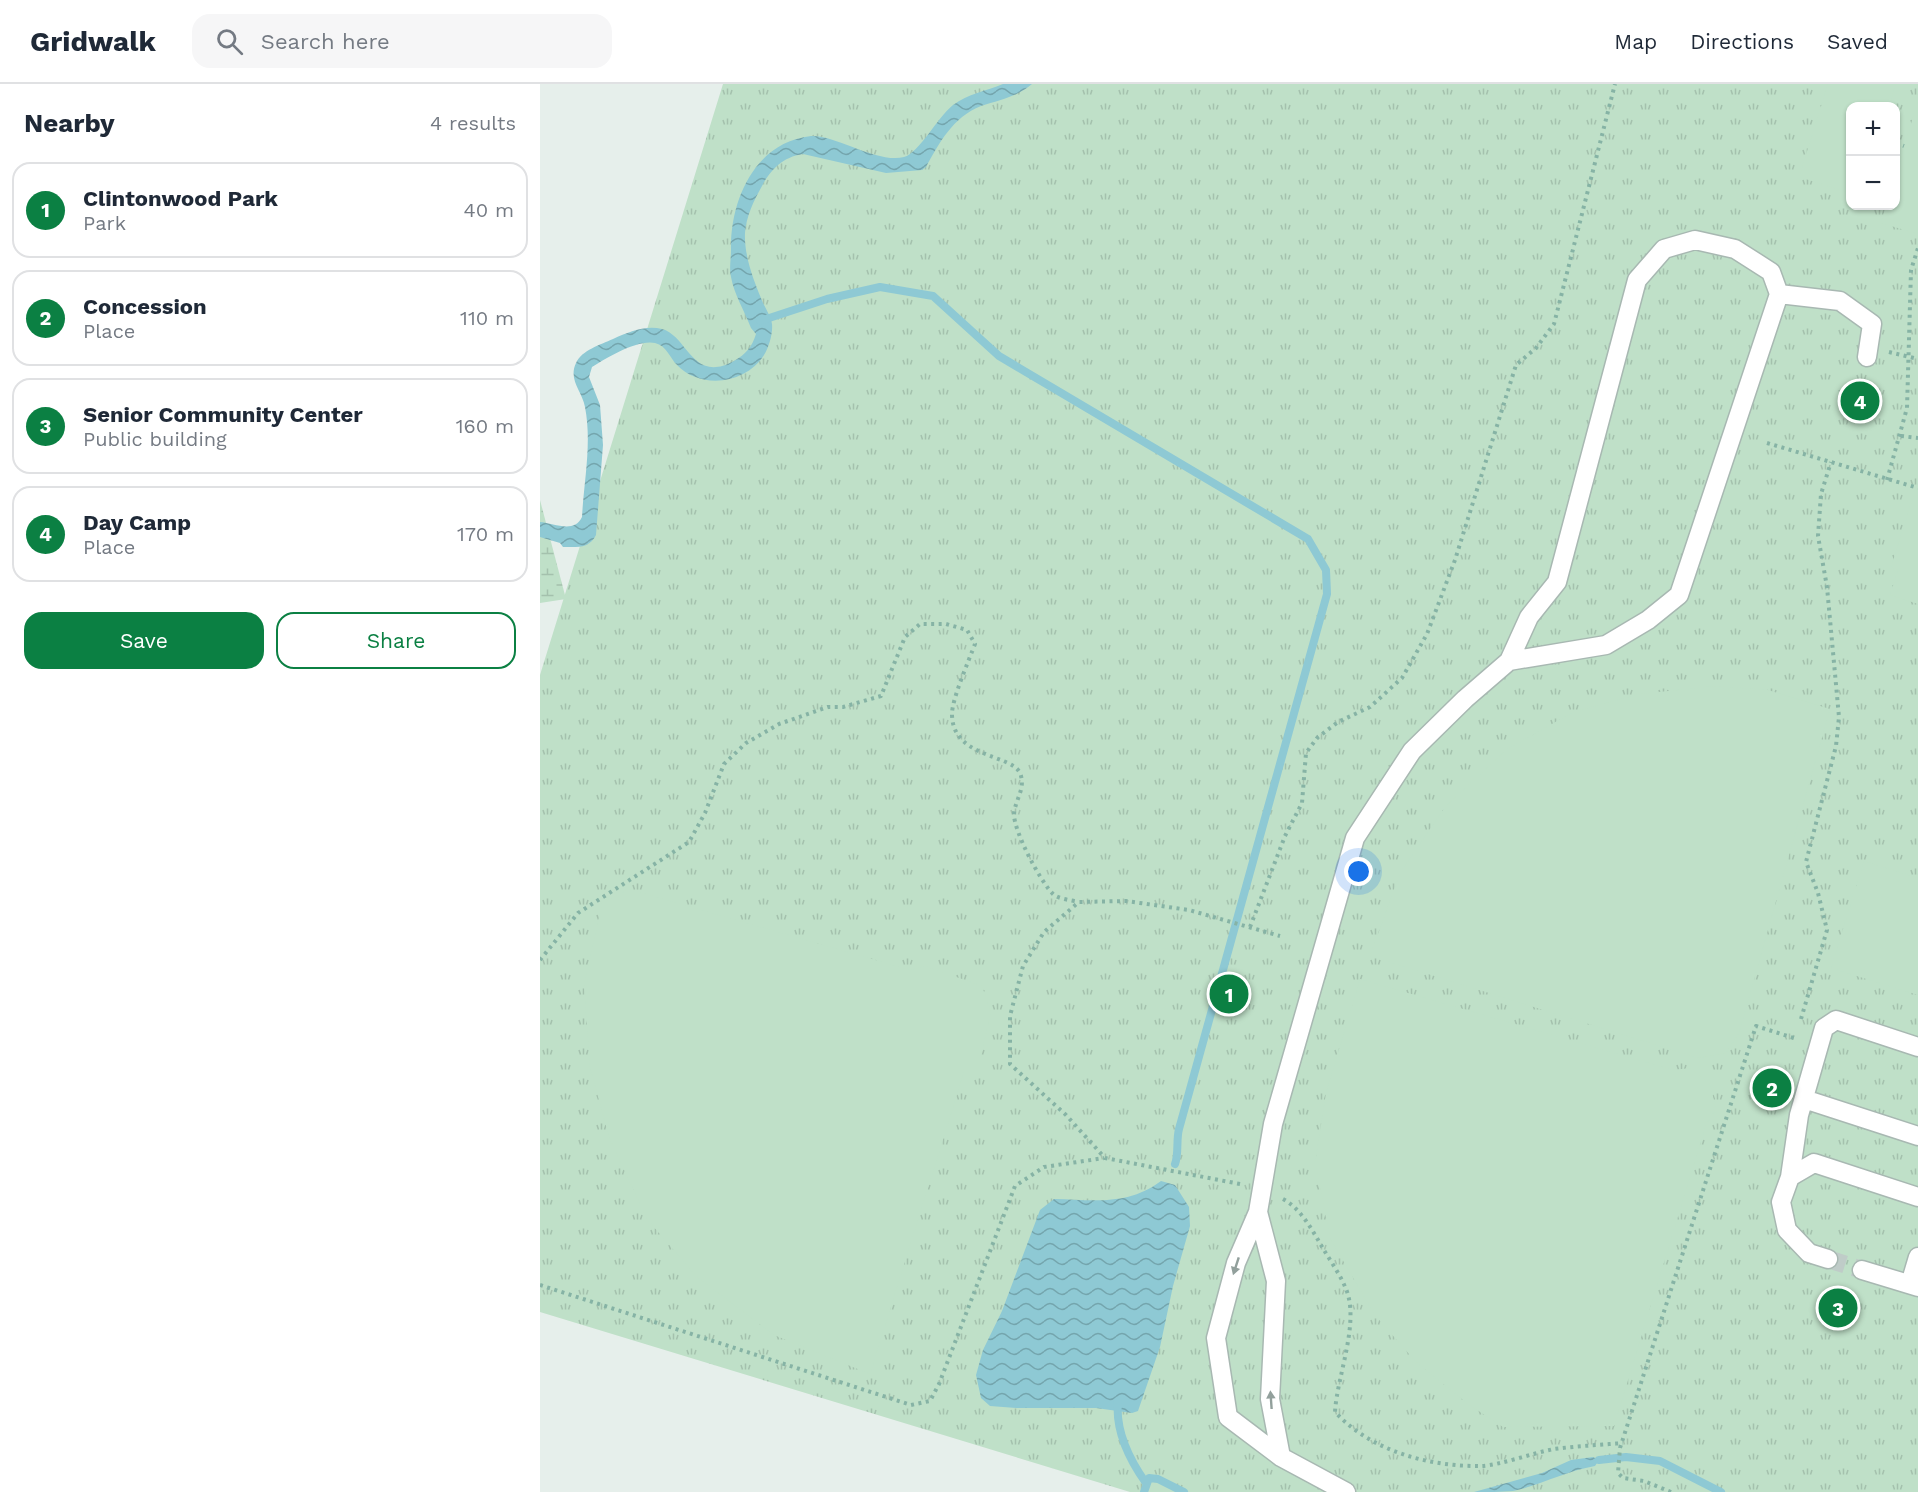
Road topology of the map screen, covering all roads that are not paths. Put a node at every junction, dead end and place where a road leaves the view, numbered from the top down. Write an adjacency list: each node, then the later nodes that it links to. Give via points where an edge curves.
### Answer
1 (1779, 294): 2 (lane, via 1840,301 1872,324); 3 (lane, via 1679,595 1648,620 1606,645); 3 (lane, via 1771,272 1735,249 1695,240 1664,249 1637,279 1557,582 1529,617)
2 (1869, 352)
3 (1509, 661): 9 (lane, via 1412,752 1355,838 1273,1124)
4 (1918, 1047): 5 (lane, via 1836,1020 1824,1028)
5 (1804, 1099): 6 (lane); 7 (lane)
6 (1918, 1136)
7 (1790, 1177): 8 (lane, via 1814,1164); 11 (lane, via 1781,1202 1787,1230 1809,1253)
8 (1918, 1197)
9 (1258, 1212): 14 (lane, one-way to 9, via 1270,1399 1276,1281); 14 (lane, one-way to 14, via 1236,1263 1216,1338 1228,1417)
10 (1918, 1257): 13 (lane)
11 (1828, 1259)
12 (1862, 1270): 13 (lane)
13 (1914, 1286)
14 (1281, 1457): 15 (lane)
15 (1346, 1492)

